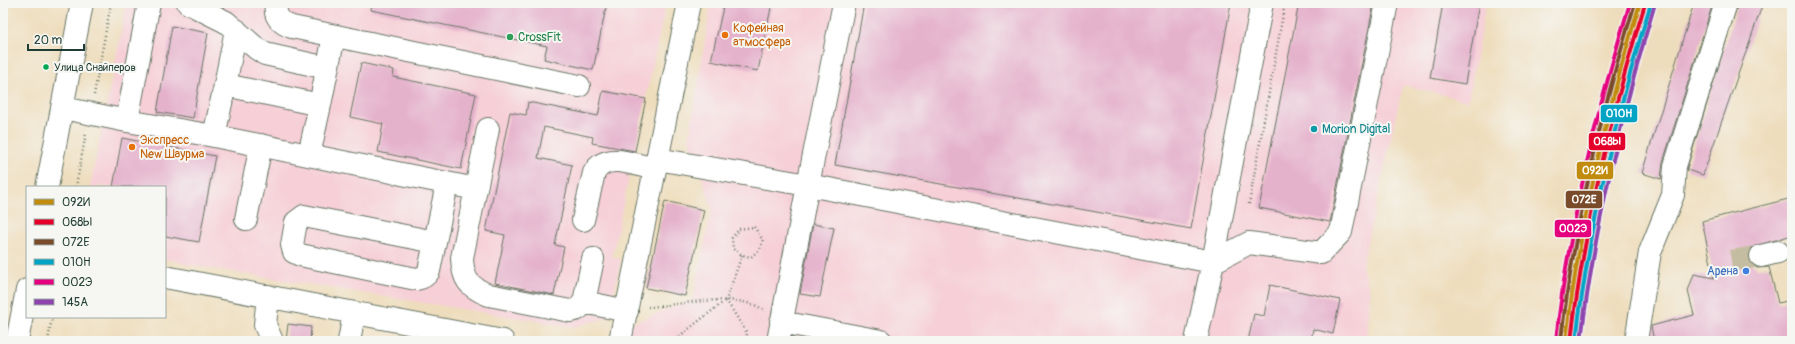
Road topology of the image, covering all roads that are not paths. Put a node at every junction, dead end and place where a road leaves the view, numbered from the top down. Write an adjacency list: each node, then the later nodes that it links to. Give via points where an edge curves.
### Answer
1 (82, 3): 16 (street)
2 (149, 3): 17 (street)
3 (188, 3): 10 (street, via 226,22)
4 (689, 3): 22 (street)
5 (844, 3): 24 (street)
6 (1262, 3): 31 (street)
7 (1387, 3): 31 (street, via 1341,232 1321,253 1249,243)
8 (1726, 3): 46 (street, via 1675,166 1673,194 1650,252)
9 (276, 6): 11 (street, via 276,15 286,25)
10 (236, 30): 12 (street, via 265,54); 13 (street)
11 (334, 36): 12 (street); 14 (street)
12 (327, 68): 15 (street)
13 (225, 85): 15 (street); 19 (street)
14 (579, 86)
15 (320, 105): 21 (street)
16 (63, 108): 17 (street); 25 (street)
17 (127, 121): 19 (street)
18 (488, 129): 26 (street)
19 (214, 136): 20 (street)
20 (261, 145): 21 (street); 27 (street)
21 (309, 155): 23 (street)
22 (656, 164): 24 (street); 28 (street, via 614,160 602,162 594,173); 36 (street)
23 (447, 184): 26 (street); 29 (street)
24 (808, 184): 31 (street); 38 (street)
25 (47, 186)
26 (476, 189): 35 (street, via 462,258 462,271 467,281 476,290 489,295 570,311 578,309)
27 (246, 219)
28 (583, 220)
29 (435, 242): 29 (street, via 304,216 296,222 292,245 294,252 300,255 416,279 429,271)
30 (593, 259): 35 (street)
31 (1213, 262): 45 (street)
32 (166, 277): 34 (street)
33 (26, 295): 39 (street)
34 (268, 296): 37 (street); 40 (street, via 266,325)
35 (584, 302): 36 (street)
36 (631, 312): 43 (street)
37 (354, 314): 41 (street); 42 (street)
38 (780, 331): 44 (street)
39 (17, 341)
40 (272, 341)
41 (349, 341)
42 (503, 341)
43 (620, 341)
44 (881, 341)
45 (1196, 341)
46 (1636, 341)

